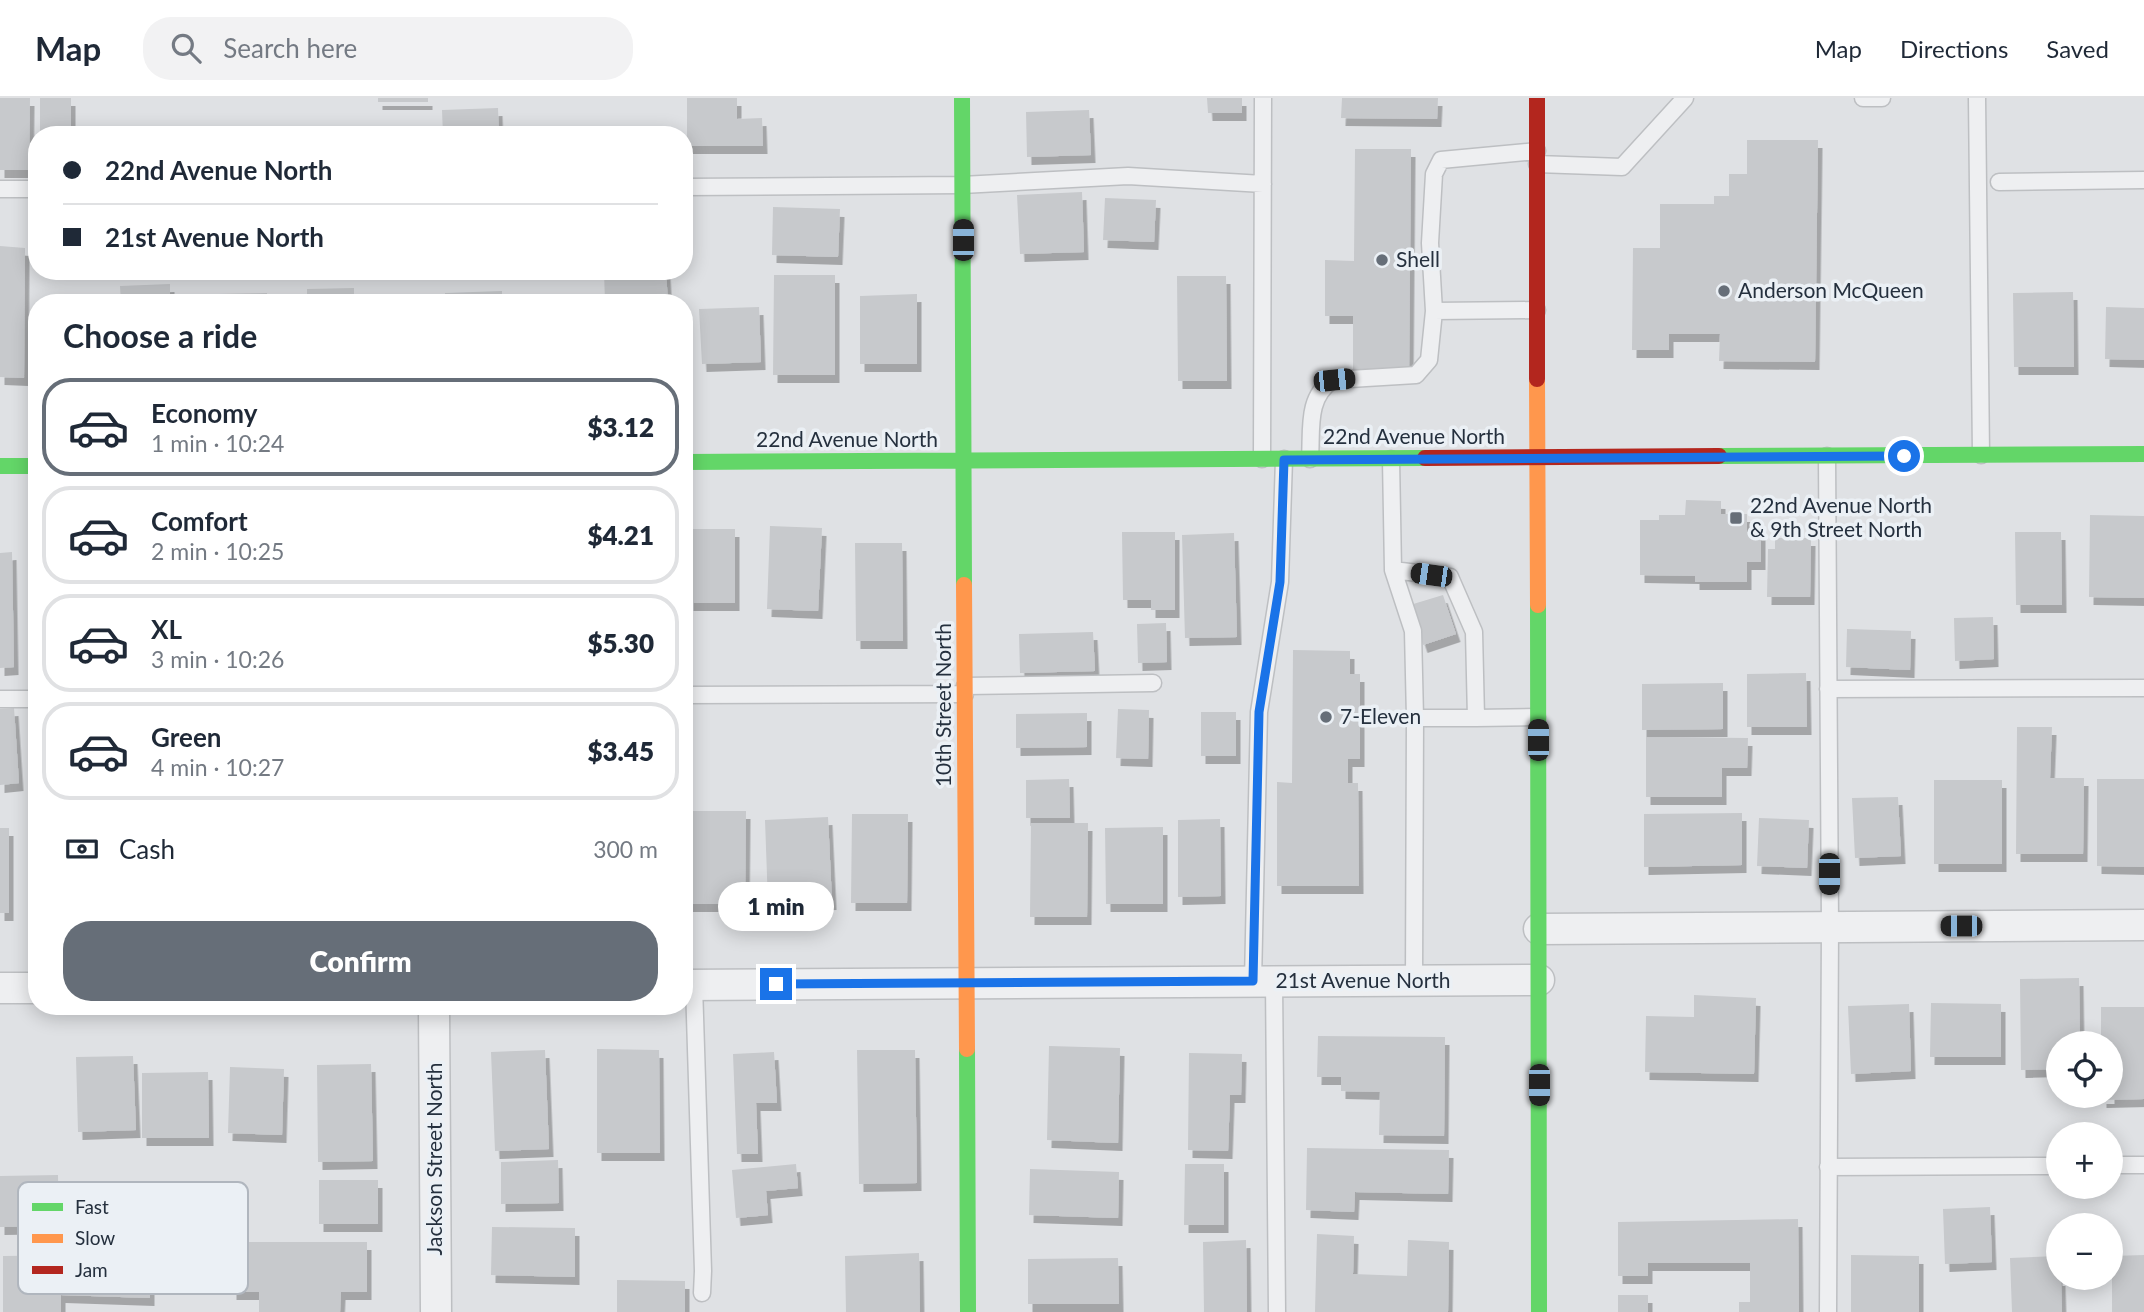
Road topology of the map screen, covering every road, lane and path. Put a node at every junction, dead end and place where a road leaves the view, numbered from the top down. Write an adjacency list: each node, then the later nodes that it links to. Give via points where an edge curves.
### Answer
1 (962, 98): 12 (main road, 10th Street North)
2 (1263, 98): 11 (lane)
3 (1537, 98): 8 (main road)
4 (1685, 98): 8 (lane, via 1622,167)
5 (1863, 98): 6 (lane)
6 (1882, 98)
7 (1977, 98): 19 (lane)
8 (1538, 158): 16 (main road); 17 (lane, via 1441,160 1434,174 1430,243)
9 (2144, 180): 10 (lane)
10 (1999, 183)
11 (1263, 184): 12 (lane, via 1128,176); 24 (lane)
12 (962, 186): 13 (lane); 26 (main road, 10th Street North)
13 (693, 187)
14 (0, 189): 15 (lane)
15 (28, 189)
16 (1538, 310): 17 (lane); 21 (main road)
17 (1434, 311): 22 (lane, via 1429,360 1416,375 1334,380 1322,387 1313,407)
18 (2144, 454): 19 (main road, 22nd Avenue North)
19 (1981, 455): 20 (main road, 22nd Avenue North)
20 (1827, 456): 21 (main road, 22nd Avenue North); 34 (lane)
21 (1538, 458): 23 (main road, 22nd Avenue North); 38 (main road)
22 (1310, 459): 23 (main road, 22nd Avenue North); 25 (main road, 22nd Avenue North)
23 (1391, 459): 30 (lane)
24 (1262, 460): 25 (main road, 22nd Avenue North); 26 (main road, 22nd Avenue North)
25 (1284, 460): 46 (lane, via 1280,582 1259,712)
26 (964, 461): 27 (main road, 22nd Avenue North); 33 (main road, 10th Street North)
27 (693, 462)
28 (0, 466): 29 (main road)
29 (28, 466)
30 (1393, 570): 39 (lane, via 1413,631); 40 (lane, via 1450,578 1474,632)
31 (1153, 683): 33 (lane)
32 (2144, 688): 34 (lane)
33 (965, 690): 35 (lane); 47 (main road, 10th Street North)
34 (1828, 690): 42 (lane)
35 (693, 695)
36 (0, 699): 37 (lane)
37 (28, 699)
38 (1538, 717): 40 (lane); 43 (main road)
39 (1415, 718): 40 (lane); 44 (lane)
40 (1476, 718)
41 (2144, 925): 42 (street)
42 (1830, 927): 43 (street); 56 (lane)
43 (1539, 929): 45 (main road)
44 (1414, 980): 45 (street, 21st Avenue North); 46 (street, 21st Avenue North)
45 (1539, 980): 61 (main road)
46 (1264, 981): 47 (street, 21st Avenue North); 60 (lane)
47 (967, 983): 48 (street, 21st Avenue North); 59 (main road, 10th Street North)
48 (693, 985)
49 (0, 988): 50 (street)
50 (28, 988)
51 (434, 1015): 58 (street, Jackson Street North)
52 (691, 1015): 57 (lane)
53 (2123, 1165): 54 (lane)
54 (2144, 1165)
55 (2046, 1166): 56 (lane)
56 (1828, 1167): 62 (lane)
57 (702, 1293)
58 (436, 1312)
59 (968, 1312)
60 (1277, 1312)
61 (1539, 1312)
62 (1828, 1312)

